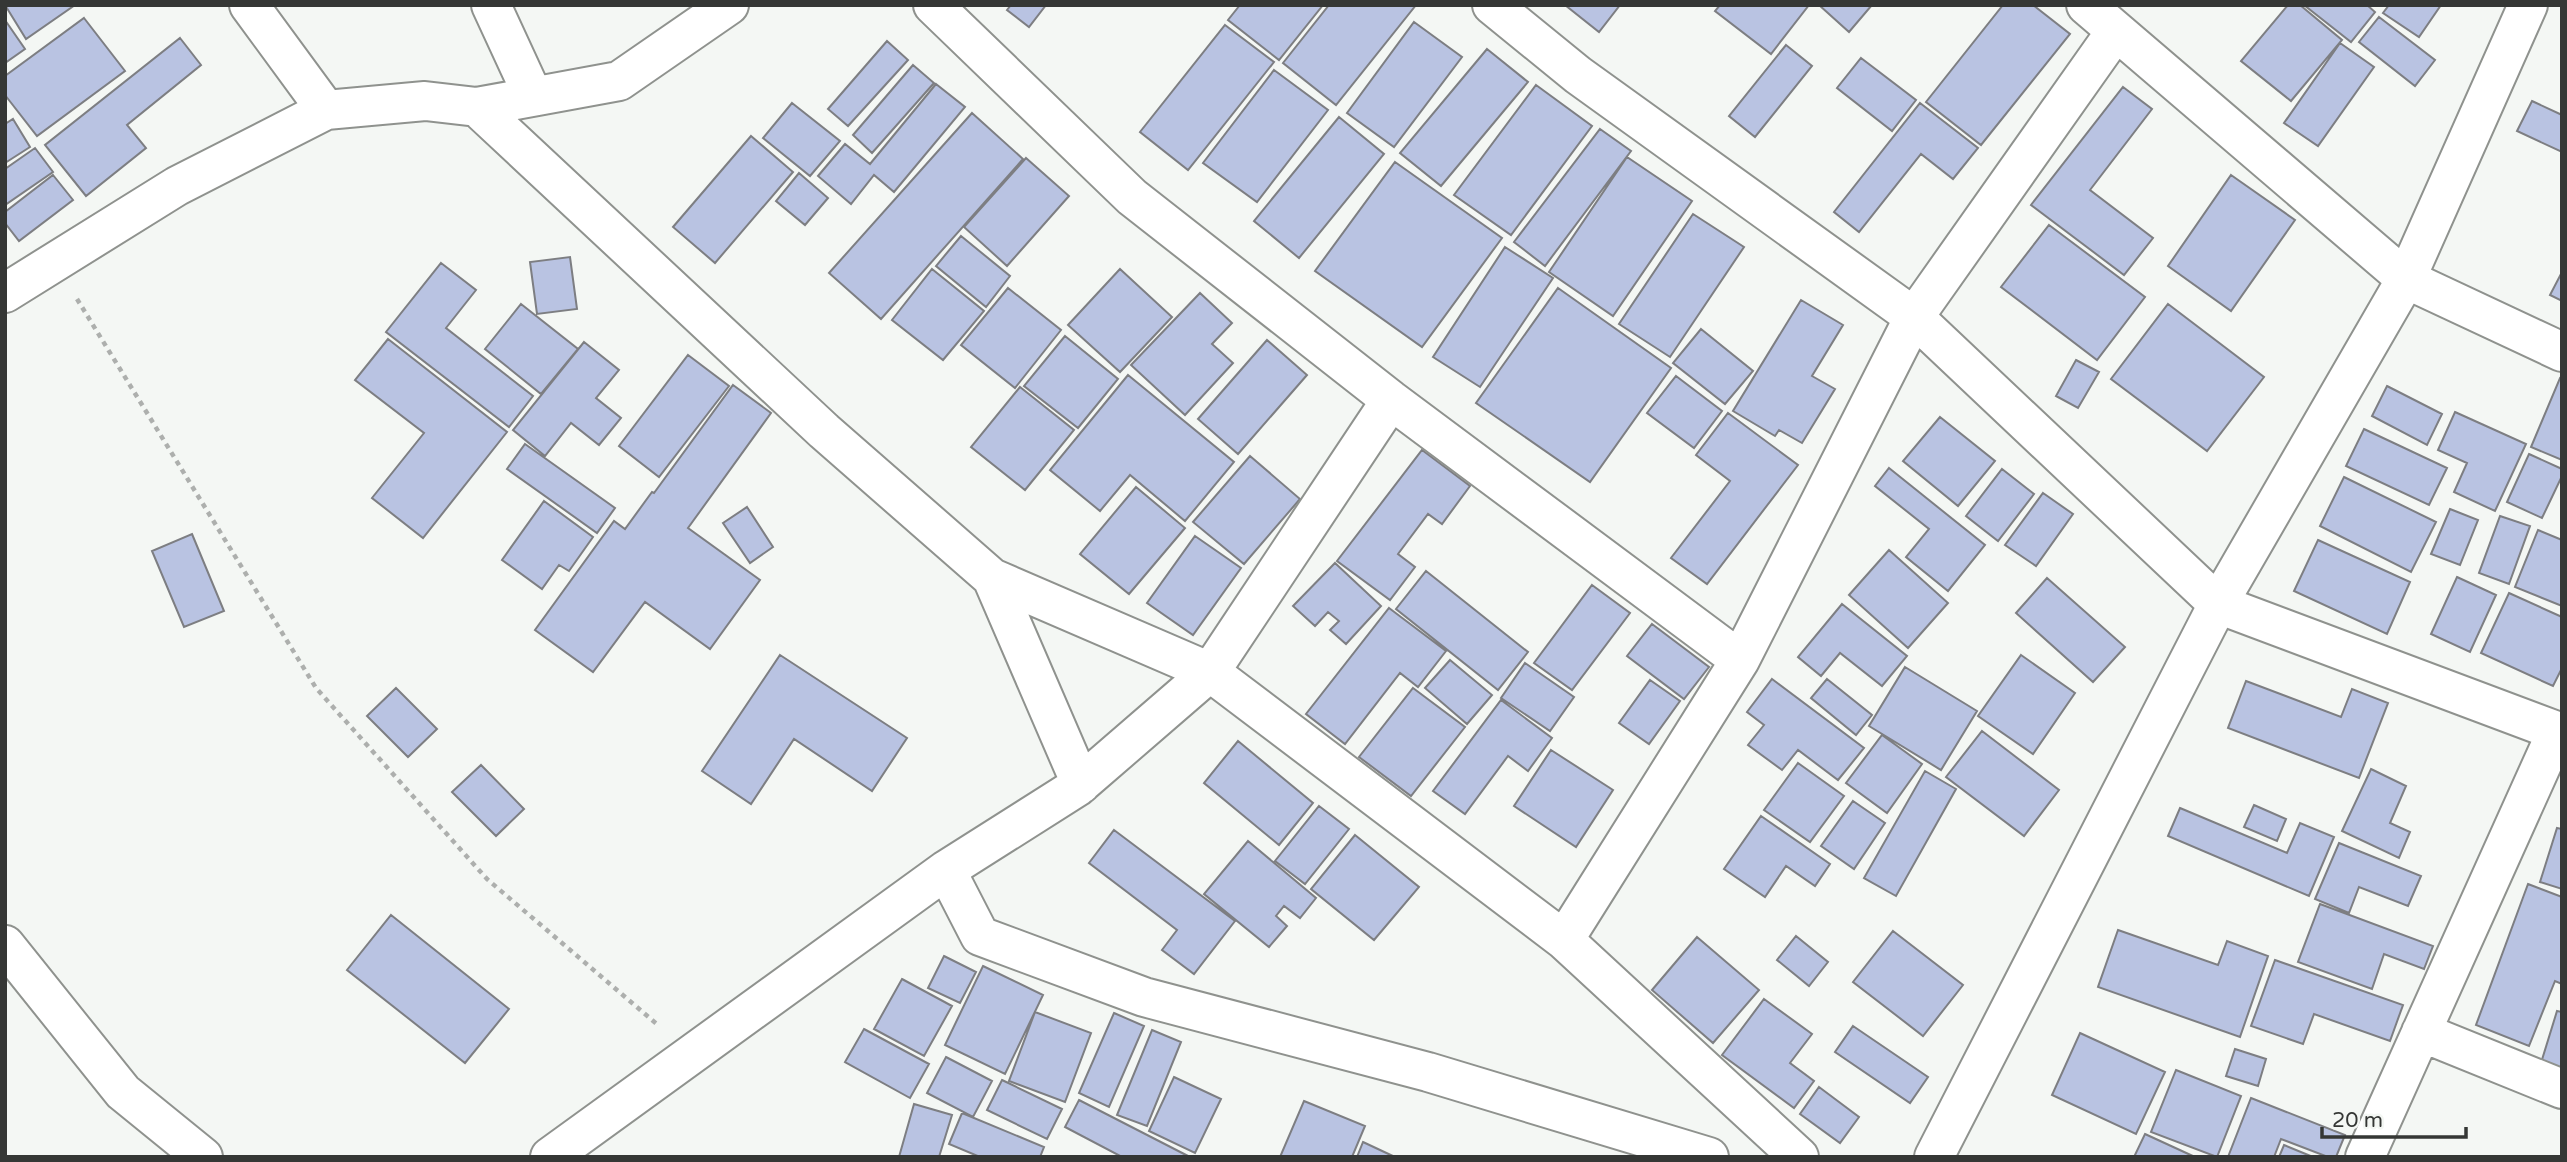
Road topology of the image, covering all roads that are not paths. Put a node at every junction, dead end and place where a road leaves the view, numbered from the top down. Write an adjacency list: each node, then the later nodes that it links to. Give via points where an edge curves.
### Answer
1 (249, 5): 11 (street)
2 (491, 5): 9 (street)
3 (729, 5): 9 (street, via 619,81)
4 (933, 5): 16 (street, via 1132,197)
5 (1492, 5): 14 (street, via 1578,75)
6 (2086, 5): 8 (street)
7 (2528, 5): 12 (street)
8 (2116, 31): 12 (street); 14 (street)
9 (533, 96): 10 (street)
10 (477, 107): 11 (street, via 425,101); 17 (street, via 824,431)
11 (326, 110): 13 (street, via 177,186)
12 (2406, 279): 15 (street); 18 (street)
13 (5, 293)
14 (1914, 317): 18 (street); 19 (street)
15 (2562, 352)
16 (1391, 400): 19 (street); 20 (street)
17 (992, 578): 20 (street); 22 (street)
18 (2218, 604): 21 (street); 32 (street)
19 (1740, 660): 24 (street)
20 (1210, 672): 22 (street); 24 (street)
21 (2560, 732): 26 (street)
22 (1081, 784): 23 (street)
23 (946, 870): 29 (street); 30 (street, via 980,936 1144,997 1428,1072)
24 (1564, 940): 31 (street)
25 (5, 945): 28 (street, via 124,1092)
26 (2421, 1032): 27 (street); 33 (street)
27 (2562, 1089)
28 (203, 1157)
29 (550, 1157)
30 (1709, 1157)
31 (1799, 1157)
32 (1934, 1157)
33 (2365, 1157)

